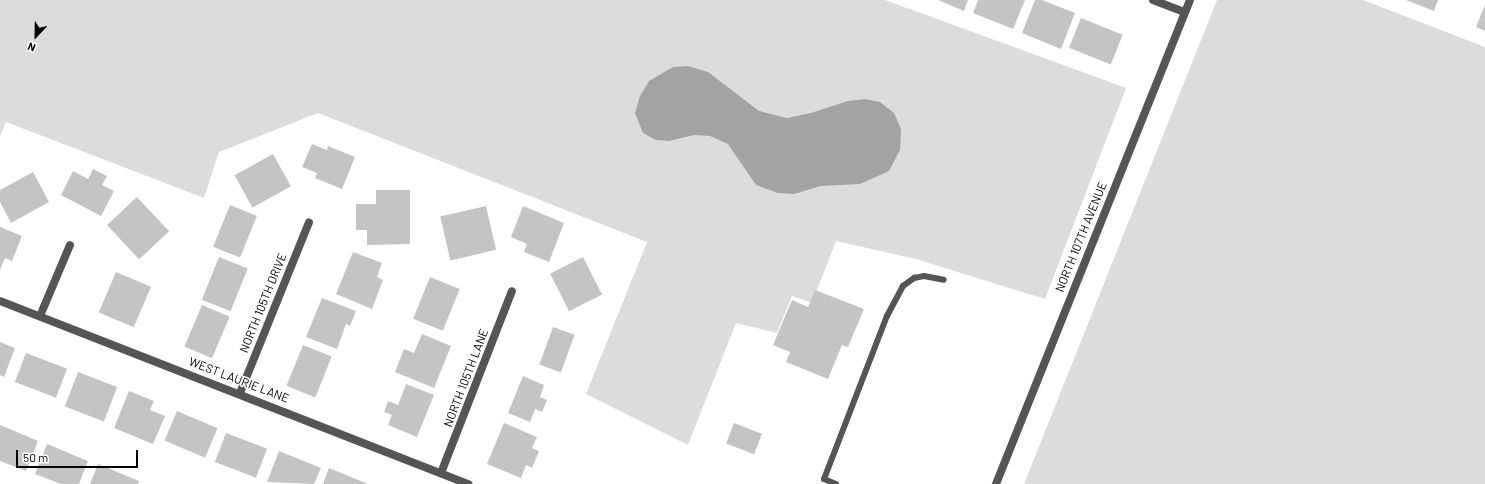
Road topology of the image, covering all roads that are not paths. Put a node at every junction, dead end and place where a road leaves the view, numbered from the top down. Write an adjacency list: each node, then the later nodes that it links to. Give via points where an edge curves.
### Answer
1 (1153, 0): 3 (street)
2 (1190, 0): 3 (street, NORTH 107TH AVENUE)
3 (1185, 12): 14 (street, NORTH 107TH AVENUE)
4 (309, 222): 10 (street, NORTH 105TH DRIVE)
5 (70, 245): 9 (street)
6 (944, 280): 13 (lane, via 924,276 914,278 903,286 887,316 824,479)
7 (512, 291): 11 (street, NORTH 105TH LANE)
8 (0, 301): 9 (street, WEST LAURIE LANE)
9 (40, 316): 10 (street, WEST LAURIE LANE)
10 (240, 393): 11 (street, WEST LAURIE LANE)
11 (441, 473): 12 (street, WEST LAURIE LANE)
12 (468, 484)
13 (836, 484)
14 (996, 484)

